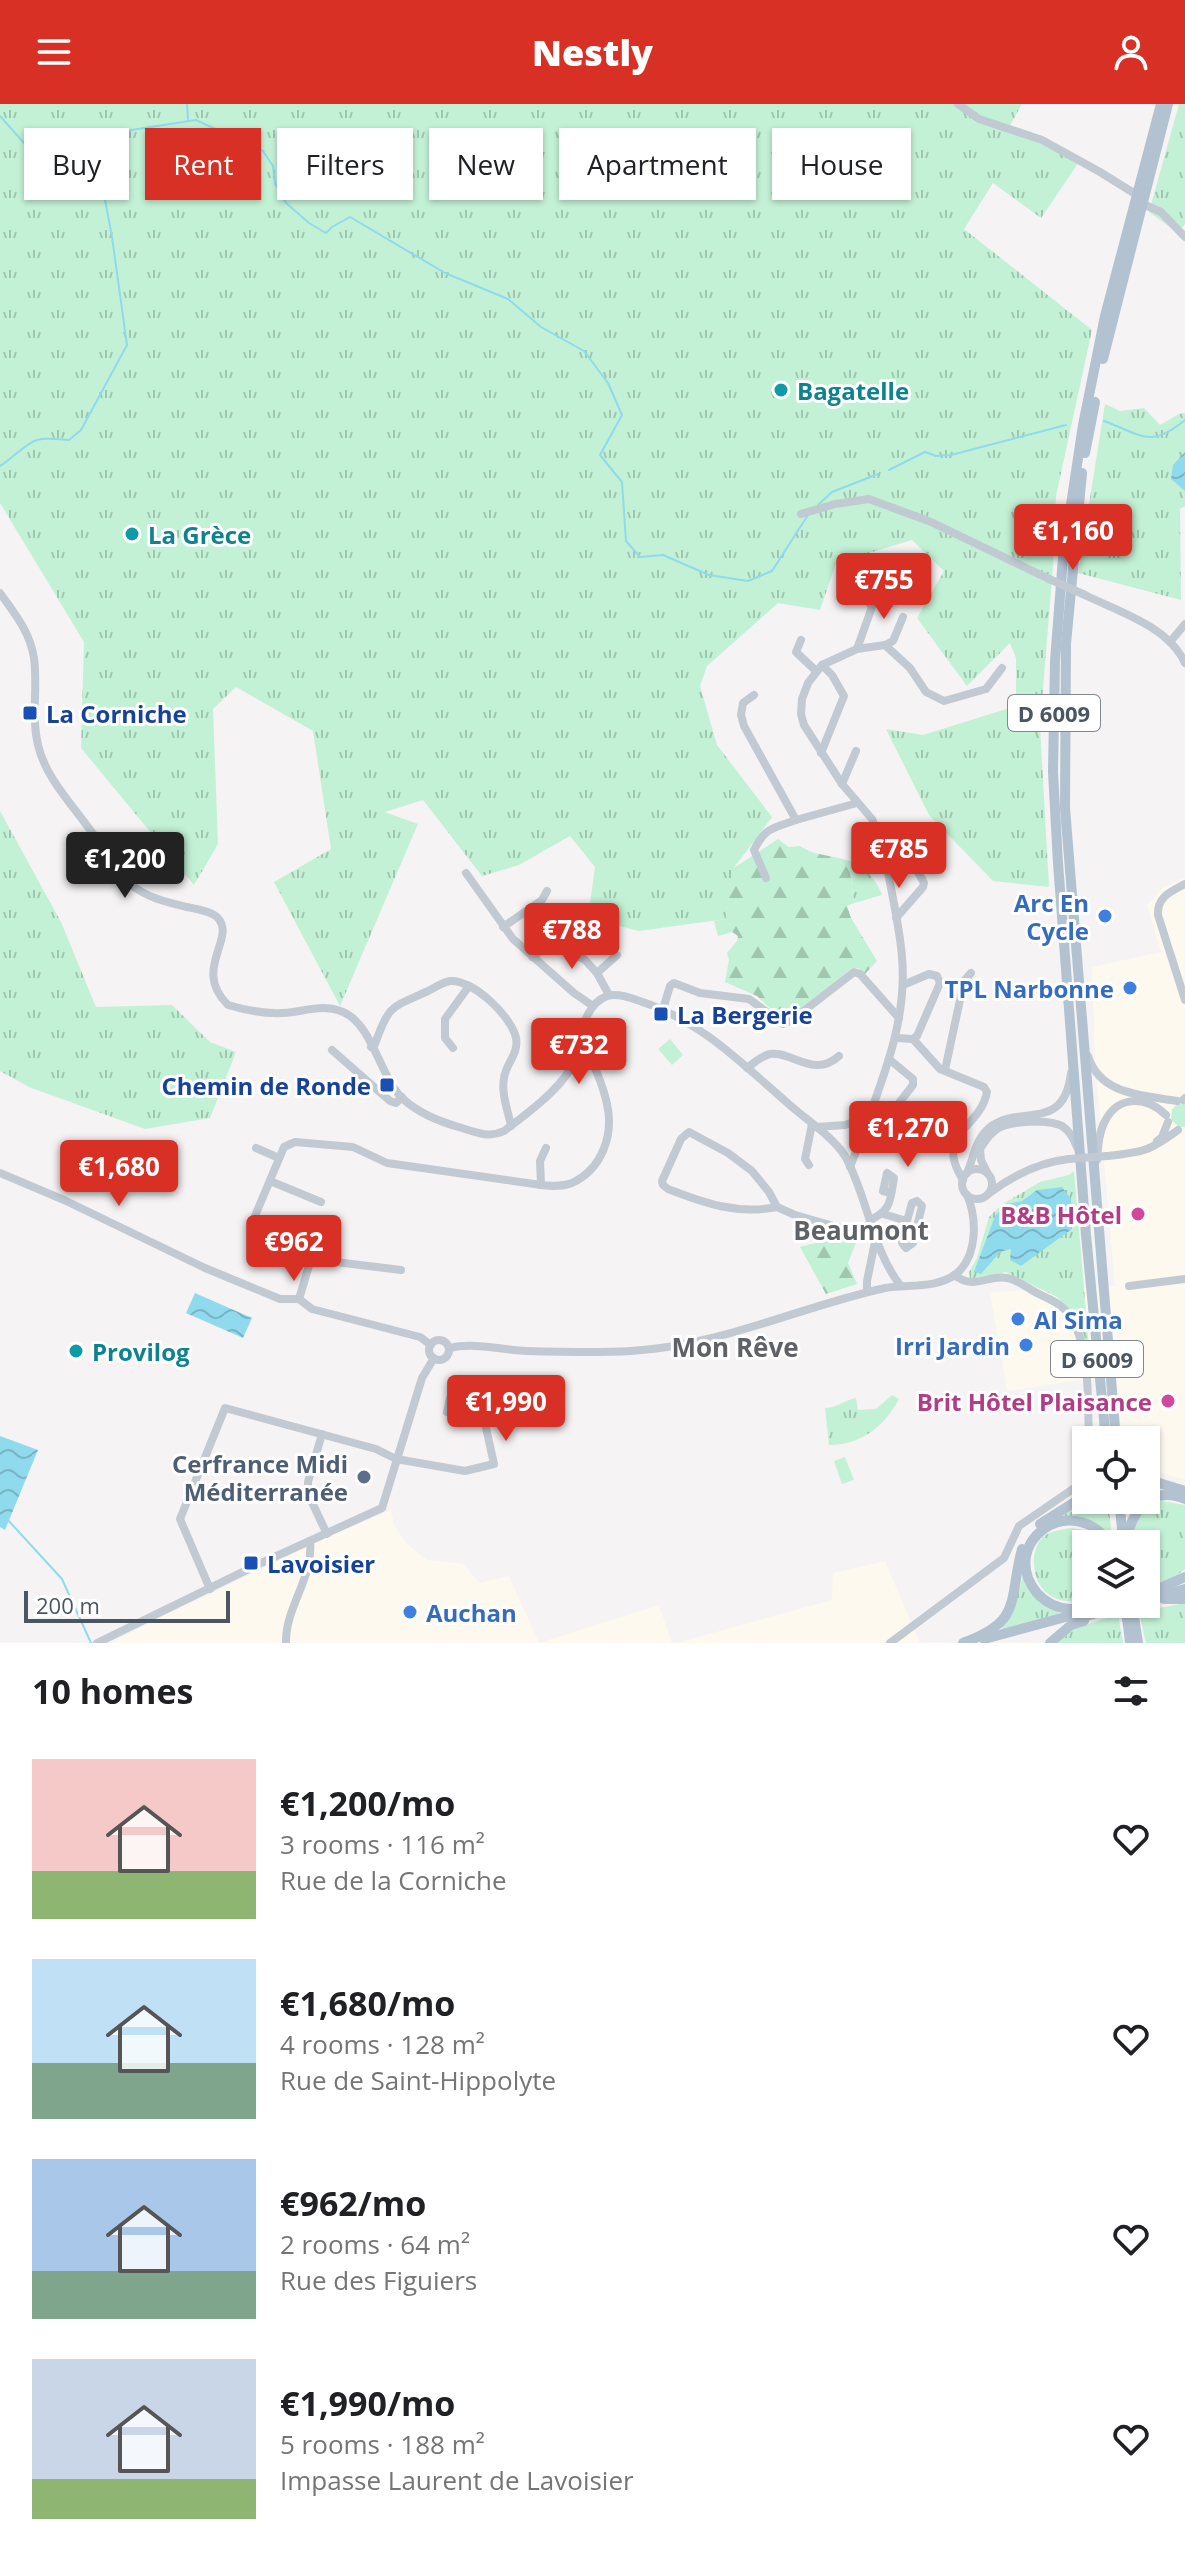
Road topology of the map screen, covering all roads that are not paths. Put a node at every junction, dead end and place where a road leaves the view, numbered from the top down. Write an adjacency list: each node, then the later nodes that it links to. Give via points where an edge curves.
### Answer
1 (958, 104): 4 (street, via 979,119 1042,140)
2 (1161, 104): 4 (main road, D 6009)
3 (1168, 104): 4 (main road, D 6009)
4 (1140, 199): 5 (street); 42 (main road, D 6009, via 1088,438 1066,644 1065,808); 49 (main road, D 6009, via 1105,316 1083,425 1058,607 1053,772)
5 (1185, 237)
6 (801, 514): 12 (street, bridge, via 869,499 1085,595)
7 (0, 593): 46 (street, via 30,642 34,721 45,766 129,883 144,894 220,920 222,938 212,970 222,1000 258,1012 334,1009 358,1023)
8 (865, 597): 14 (street, via 872,607)
9 (903, 617): 13 (street, via 897,636)
10 (1185, 624): 12 (street)
11 (801, 640): 16 (street, via 796,652)
12 (1170, 642): 15 (street)
13 (885, 645): 14 (street); 17 (street, via 926,692 944,701 986,689)
14 (857, 649): 16 (street)
15 (1185, 663)
16 (818, 667): 20 (street, via 802,699 801,714); 20 (street, via 832,675 844,696)
17 (1002, 668)
18 (754, 695): 23 (street, via 743,703 744,726)
19 (856, 751): 21 (street)
20 (821, 753): 21 (street)
21 (842, 784): 22 (street)
22 (857, 803): 23 (street); 24 (street, via 880,832)
23 (796, 820): 26 (street, via 767,830 757,843 754,850)
24 (887, 870): 29 (street); 29 (street, via 910,857 924,883)
25 (466, 873): 30 (street)
26 (766, 878)
27 (1185, 884): 38 (street, via 1162,898 1158,907)
28 (547, 891): 30 (street)
29 (896, 918): 35 (street)
30 (503, 927): 32 (street)
31 (617, 955): 33 (street)
32 (532, 957): 33 (street, via 561,940); 39 (street)
33 (597, 973): 37 (street)
34 (971, 973): 53 (street, via 964,981)
35 (903, 985): 41 (street); 44 (street, via 929,974 940,983)
36 (469, 986): 46 (street, via 450,981 390,1009); 47 (street, via 445,1019 445,1038); 58 (street, via 480,991 515,1033 515,1056 503,1080)
37 (609, 995): 39 (street); 40 (street)
38 (1185, 1000)
39 (593, 1006): 45 (street)
40 (663, 1009): 41 (street, via 674,983 700,993 749,999 783,1024 854,972); 52 (street, via 686,1020)
41 (899, 1018): 43 (street)
42 (1082, 1036): 55 (street, via 1091,1064 1107,1084); 74 (main road, D 6009)
43 (897, 1038): 44 (street); 51 (street)
44 (913, 1039): 53 (street)
45 (581, 1040): 58 (street, via 559,1085); 75 (street, via 608,1107 608,1135 589,1171 572,1183)
46 (371, 1047): 54 (street)
47 (453, 1048)
48 (332, 1050): 54 (street, via 390,1101)
49 (1073, 1052): 69 (main road, D 6009); 72 (street, via 1066,1094 1059,1104 1034,1117 992,1125 976,1143)
50 (839, 1056): 52 (street, via 821,1065 770,1054)
51 (889, 1059): 56 (street); 61 (street, via 913,1079 892,1112 905,1127 884,1148)
52 (747, 1068): 59 (street)
53 (945, 1070): 72 (street, via 987,1092 952,1151 953,1163)
54 (402, 1097): 58 (street, via 439,1121 484,1135)
55 (1182, 1100): 57 (street, via 1168,1107)
56 (869, 1117): 59 (street, via 845,1125); 61 (street)
57 (1167, 1119): 60 (street); 64 (street, via 1162,1137 1151,1145); 74 (street, via 1139,1100 1111,1112 1098,1146)
58 (511, 1126)
59 (813, 1126): 67 (street, via 805,1159); 68 (street, via 843,1153)
60 (1181, 1130): 64 (street, via 1142,1153)
61 (859, 1144): 68 (street)
62 (256, 1148): 66 (street)
63 (546, 1148): 75 (street, via 540,1161)
64 (1107, 1154): 65 (street, bridge)
65 (1069, 1157): 71 (street, via 1048,1158 1010,1174); 77 (street, via 1008,1179)
66 (279, 1158): 73 (street); 75 (street, via 284,1147 295,1142 353,1147 387,1163)
67 (809, 1165)
68 (850, 1167): 83 (street)
69 (1081, 1167): 71 (street, via 1077,1146 1063,1126 1022,1123 1004,1125 987,1138 980,1149); 99 (main road, D 6009)
70 (0, 1173): 93 (street, via 205,1268 280,1299)
71 (988, 1174): 72 (street, via 974,1169); 77 (street, via 993,1184)
72 (965, 1176): 78 (street)
73 (270, 1181): 79 (street); 86 (street, via 252,1223 256,1233)
74 (1095, 1184): 100 (main road, D 6009)
75 (541, 1185)
76 (891, 1193): 81 (street)
77 (988, 1194): 78 (street, via 978,1199); 84 (street)
78 (967, 1195): 84 (street)
79 (321, 1202)
80 (777, 1207): 80 (street, via 752,1171 689,1132 662,1181 668,1189 710,1205 738,1210); 83 (street, via 841,1228)
81 (883, 1214): 82 (street); 83 (street)
82 (907, 1221): 82 (street, via 902,1243 906,1248 913,1243 922,1206 917,1201)
83 (871, 1222): 85 (street)
84 (974, 1224): 88 (street, via 972,1246)
85 (877, 1236): 90 (street); 92 (street)
86 (311, 1259): 87 (street); 93 (street)
87 (401, 1270)
88 (954, 1275): 90 (street, via 934,1283); 98 (street, via 978,1283 1014,1280 1067,1313 1081,1338)
89 (1185, 1279): 91 (street)
90 (900, 1285): 92 (street)
91 (1129, 1286)
92 (867, 1292): 95 (street, via 678,1347)
93 (299, 1299): 94 (street, via 312,1309 420,1337)
94 (431, 1345): 95 (street, via 441,1340); 96 (street)
95 (449, 1348): 96 (street, via 444,1358)
96 (434, 1358): 102 (street, via 422,1378)
97 (447, 1412): 102 (street, via 450,1398 477,1387 494,1464 465,1471)
98 (1088, 1426)
99 (1103, 1426)
100 (1116, 1426)
101 (322, 1434): 102 (street); 110 (street, via 308,1494); 114 (street, via 225,1408 180,1519)
102 (396, 1459): 110 (street, via 382,1508)
103 (1160, 1483): 105 (main road)
104 (1072, 1490): 128 (street, via 1019,1526 1004,1558)
105 (1185, 1491)
106 (1185, 1499): 109 (main road, via 1163,1495 1144,1504)
107 (1072, 1504): 129 (main road, via 1029,1535 1003,1621)
108 (1099, 1530): 119 (main road, via 1075,1520 1048,1525 1026,1559 1027,1574 1040,1596 1053,1606)
109 (1128, 1530)
110 (327, 1534): 111 (street)
111 (310, 1541): 114 (street); 127 (street, via 309,1566 290,1613)
112 (1185, 1577): 115 (main road)
113 (1185, 1587): 116 (main road)
114 (210, 1589): 126 (street)
115 (1160, 1590)
116 (1160, 1593)
117 (1160, 1598): 118 (main road)
118 (1185, 1599)
119 (1072, 1609)
120 (1072, 1616): 129 (main road)
121 (1072, 1618): 130 (main road)
122 (1087, 1618): 131 (main road)
123 (1126, 1618): 125 (main road, bridge)
124 (1132, 1618): 125 (main road)
125 (1132, 1625): 132 (main road); 133 (main road)
126 (97, 1643)
127 (286, 1643)
128 (890, 1643)
129 (966, 1643)
130 (987, 1643)
131 (1050, 1643)
132 (1130, 1643)
133 (1138, 1643)

